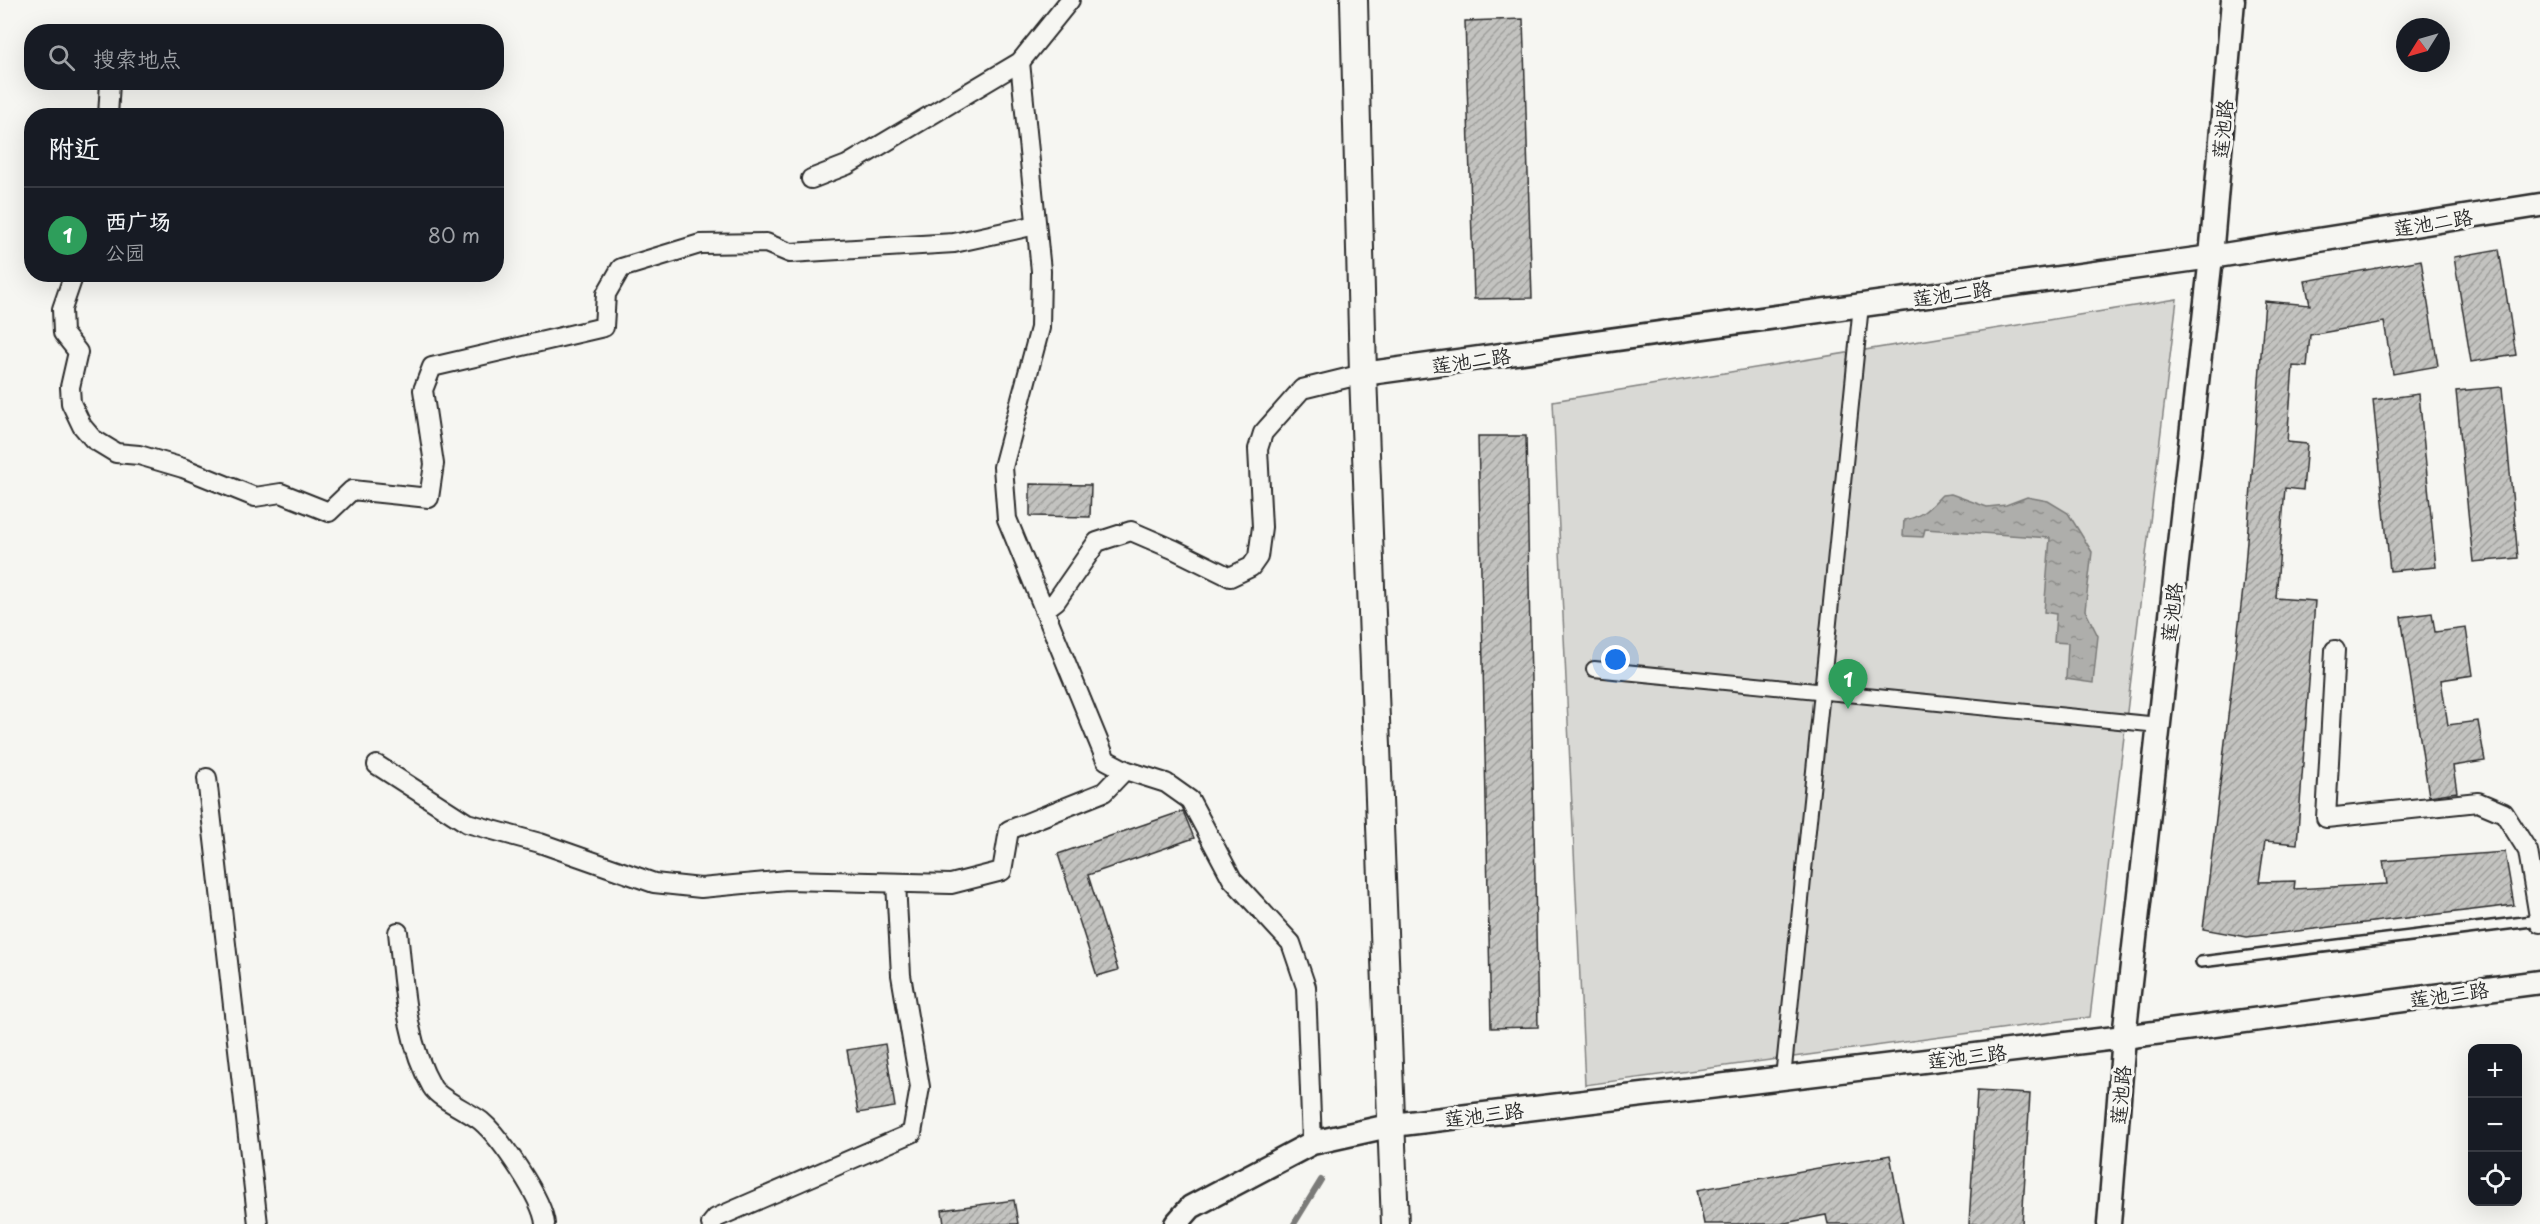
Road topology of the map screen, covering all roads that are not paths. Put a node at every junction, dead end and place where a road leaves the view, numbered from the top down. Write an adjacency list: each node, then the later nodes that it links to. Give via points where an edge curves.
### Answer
1 (1070, 0): 4 (street)
2 (1353, 0): 13 (main road)
3 (2233, 0): 10 (street, 莲池路)
4 (1020, 62): 7 (street, via 847,165); 9 (street)
5 (110, 90): 6 (street)
6 (109, 108)
7 (811, 179)
8 (2540, 205): 10 (street, 莲池二路)
9 (1036, 225): 11 (street, via 954,243 790,253 766,243 700,244 621,268 606,294 604,327 432,367 423,390 434,464 429,498 352,490 328,512 281,493 255,497 183,468 139,455 116,453 93,439 70,403 78,352 63,333 62,309); 14 (street, via 1041,271 1040,328 1003,467 1006,519)
10 (2211, 257): 12 (street, 莲池二路); 18 (street, 莲池路)
11 (71, 282)
12 (1861, 305): 13 (street, 莲池二路); 17 (street)
13 (1363, 374): 14 (street, via 1302,389 1263,433 1258,448 1262,527 1258,557 1251,567 1230,577 1131,531 1097,542 1056,601); 29 (main road)
14 (1044, 610): 20 (street, via 1106,760)
15 (2335, 650): 23 (street, via 2326,818 2478,802 2504,813 2528,851)
16 (1594, 669): 17 (street)
17 (1822, 692): 18 (street); 28 (street)
18 (2159, 725): 27 (street, 莲池路)
19 (377, 765): 22 (street, via 467,823 540,843 654,883 701,888 787,880)
20 (1125, 770): 22 (street, via 1104,792 1009,830 1002,871 951,884); 30 (street, via 1166,783 1190,801 1232,879 1291,943 1306,987)
21 (207, 778): 31 (street)
22 (896, 883): 33 (street, via 901,975 920,1087 912,1133 716,1218)
23 (2540, 921): 25 (lane)
24 (398, 932): 32 (street, via 412,1043 434,1090 482,1122 523,1173 544,1212)
25 (2201, 963)
26 (2540, 982): 27 (street, 莲池三路)
27 (2124, 1038): 28 (street, 莲池三路); 36 (street, 莲池路)
28 (1783, 1078): 29 (street, 莲池三路)
29 (1392, 1125): 30 (street, 莲池三路); 35 (main road)
30 (1312, 1143): 34 (street, 莲池三路, via 1191,1207)
31 (258, 1224)
32 (545, 1224)
33 (711, 1224)
34 (1176, 1224)
35 (1395, 1224)
36 (2109, 1224)

